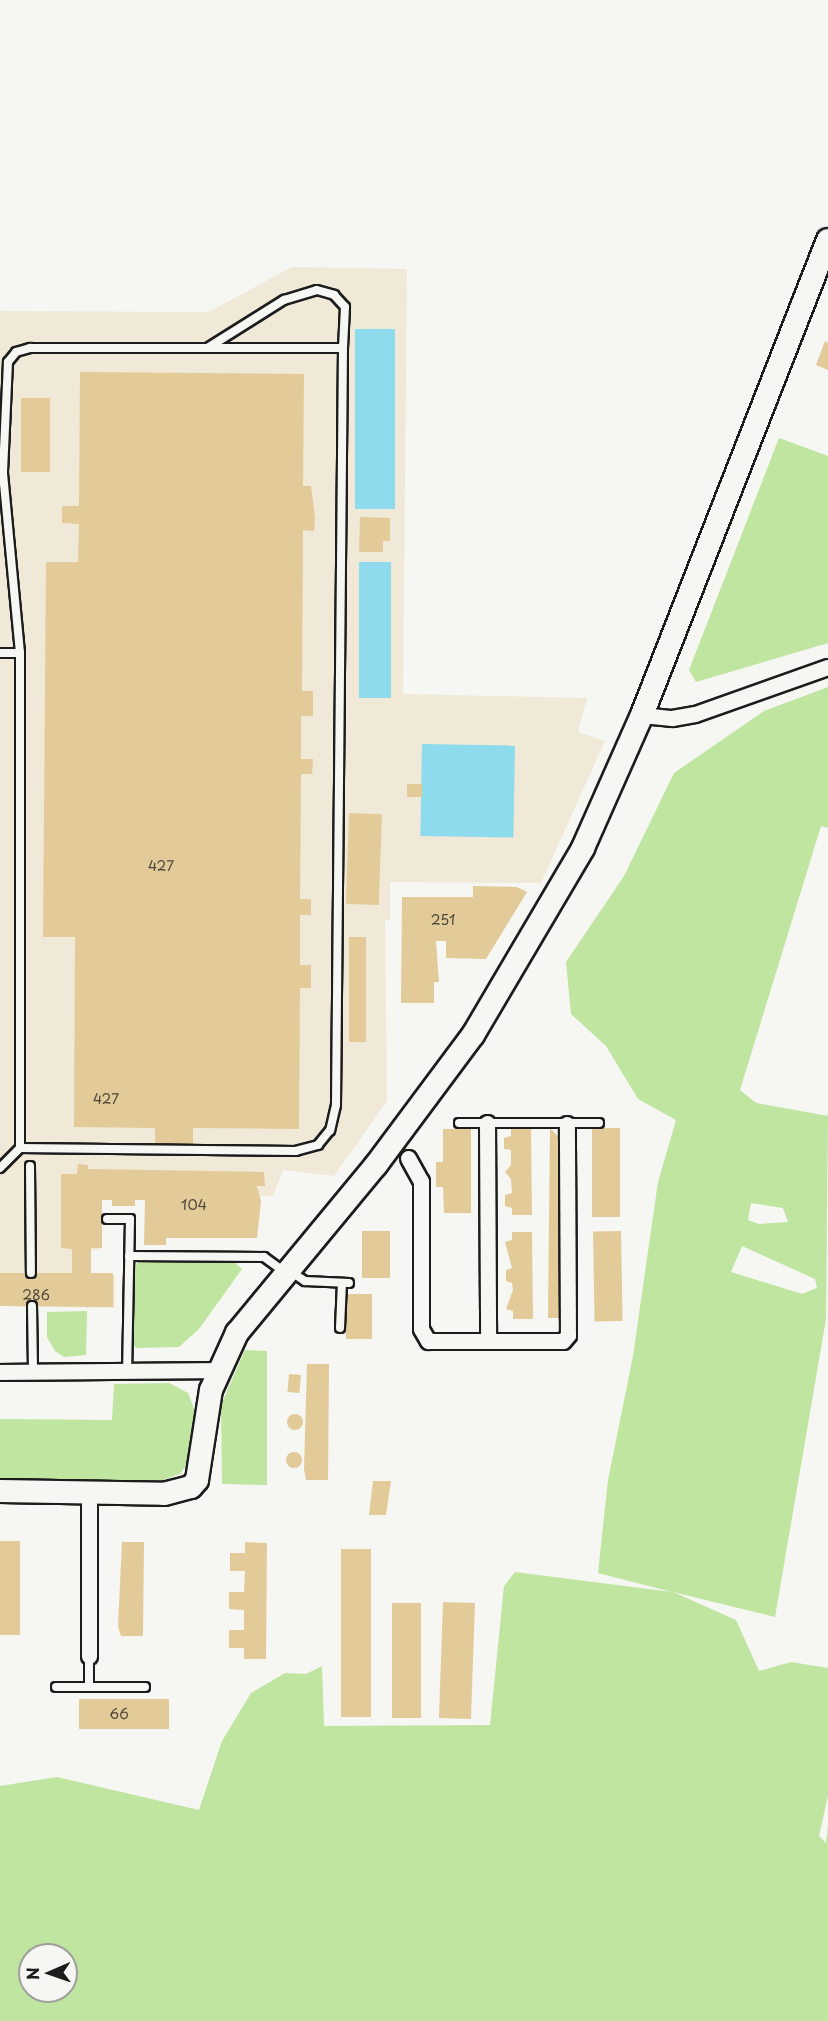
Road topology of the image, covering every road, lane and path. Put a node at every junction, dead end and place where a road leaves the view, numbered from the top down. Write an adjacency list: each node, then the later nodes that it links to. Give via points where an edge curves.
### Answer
1 (828, 240): 8 (street)
2 (208, 348): 3 (lane); 3 (lane, via 284,300 317,290 334,295 345,307); 4 (lane, via 30,348 16,352 4,377)
3 (343, 348): 13 (lane, via 336,1105 330,1130 318,1145 296,1151)
4 (2, 472): 6 (lane)
5 (0, 653): 6 (lane)
6 (20, 653): 13 (lane)
7 (828, 668): 8 (street, via 695,714 672,718)
8 (642, 715): 14 (street, via 583,848 534,936)
9 (459, 1123): 10 (lane)
10 (487, 1123): 12 (lane); 23 (street)
11 (599, 1123): 12 (lane)
12 (567, 1124): 23 (street, via 568,1335 563,1341)
13 (20, 1148): 16 (lane)
14 (400, 1151): 19 (street); 23 (street, via 421,1181 421,1329 428,1341)
15 (30, 1166): 20 (lane)
16 (0, 1168)
17 (107, 1219): 18 (lane, via 130,1219)
18 (129, 1256): 19 (lane, via 264,1257); 25 (lane)
19 (288, 1272): 22 (lane, via 305,1281 345,1283); 24 (street, via 237,1333)
20 (31, 1273)
21 (32, 1306): 27 (lane)
22 (340, 1328)
23 (488, 1341)
24 (218, 1370): 25 (street); 29 (street, via 208,1407 201,1468 191,1487 164,1494)
25 (127, 1371): 27 (street)
26 (0, 1372): 27 (street)
27 (33, 1372)
28 (0, 1491): 29 (street)
29 (88, 1498): 30 (street)
30 (89, 1656): 31 (lane)
31 (89, 1686): 32 (lane); 33 (lane)
32 (56, 1687)
33 (145, 1687)

